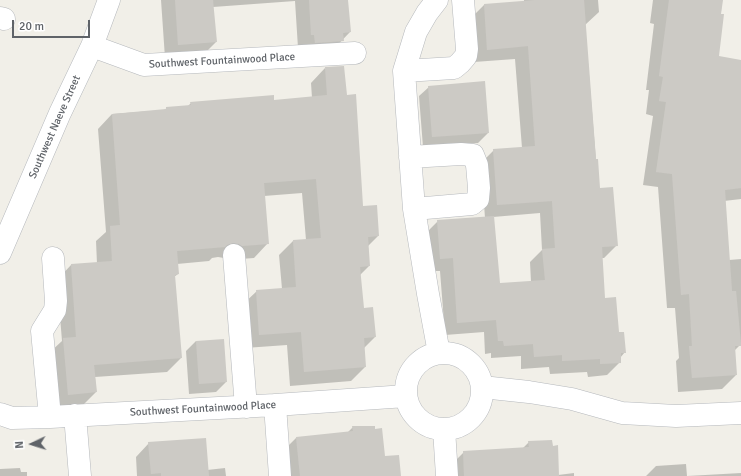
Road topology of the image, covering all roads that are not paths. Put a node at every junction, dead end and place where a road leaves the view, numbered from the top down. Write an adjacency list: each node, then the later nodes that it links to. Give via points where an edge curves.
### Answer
1 (109, 0): 4 (street, Southwest Naeve Street)
2 (437, 0): 6 (street, via 416,32)
3 (463, 0): 6 (street, via 466,56 454,68)
4 (92, 46): 5 (street, Southwest Fountainwood Place, via 144,65); 9 (street, Southwest Naeve Street, via 60,113)
5 (355, 53)
6 (404, 71): 7 (street)
7 (410, 157): 8 (street); 8 (street, via 473,155 478,165 478,198 472,204)
8 (414, 209): 12 (street)
9 (0, 253)
10 (234, 255): 16 (street)
11 (53, 258): 20 (street, via 55,310 42,331)
12 (439, 353): 13 (street, via 454,355 467,361 477,373); 14 (street, via 425,358 414,368 407,381)
13 (482, 387): 17 (street, via 572,399 622,413 676,416); 21 (street, via 480,402 474,414 462,424)
14 (406, 396): 15 (street, Southwest Fountainwood Place); 21 (street, via 411,410 421,421 434,428)
15 (275, 405): 16 (street, Southwest Fountainwood Place); 23 (street)
16 (246, 407): 19 (street, Southwest Fountainwood Place)
17 (741, 413)
18 (0, 414): 20 (street, Southwest Fountainwood Place, via 12,418)
19 (75, 415): 20 (street, Southwest Fountainwood Place); 22 (street)
20 (50, 417)
21 (444, 429): 24 (street)
22 (80, 476)
23 (280, 476)
24 (448, 476)

